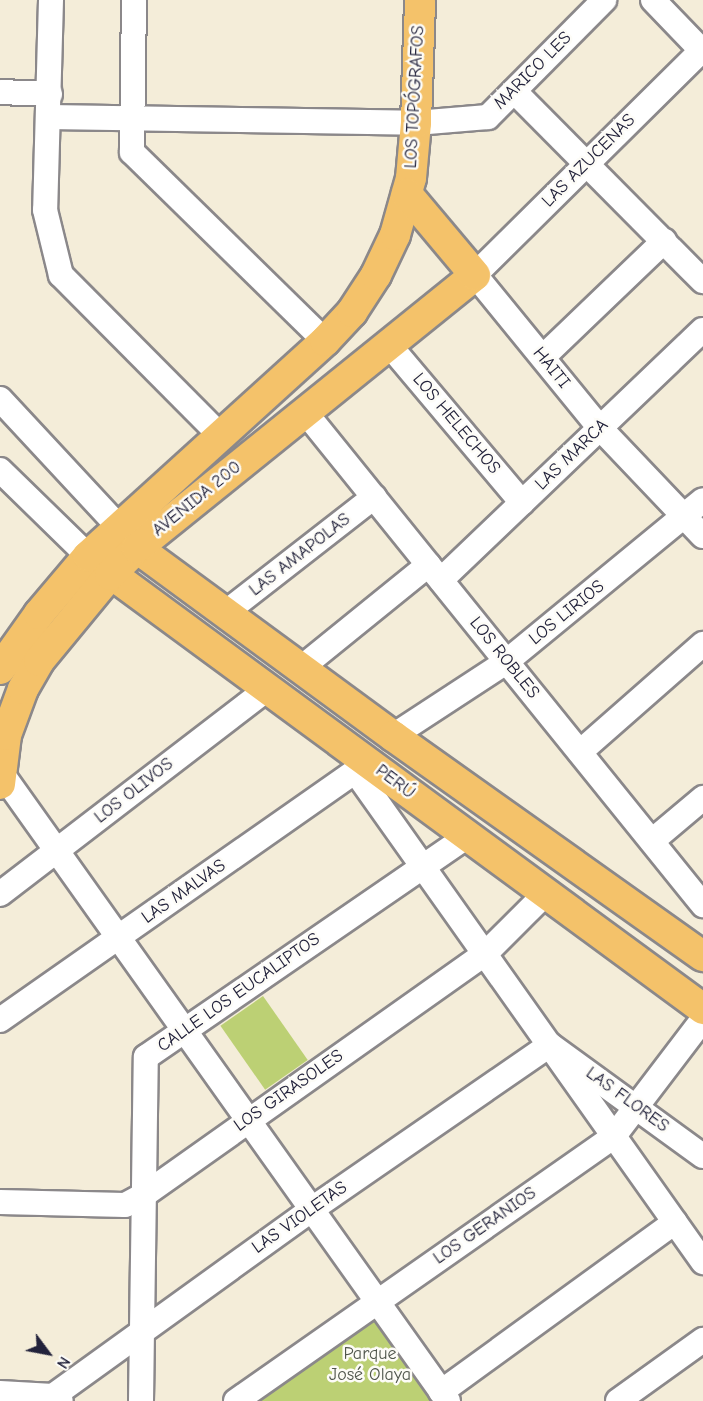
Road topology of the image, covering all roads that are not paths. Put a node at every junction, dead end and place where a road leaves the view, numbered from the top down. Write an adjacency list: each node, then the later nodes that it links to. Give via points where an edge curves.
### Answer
1 (51, 0): 9 (street)
2 (134, 0): 10 (street)
3 (420, 0): 11 (main road, LOS TOPÓGRAFOS)
4 (604, 0): 7 (street, MARICO LES)
5 (653, 0): 6 (street)
6 (702, 50): 12 (street, LAS AZUCENAS)
7 (514, 91): 11 (street, MARICO LES, via 488,117); 12 (street)
8 (0, 92): 9 (street, MARICO LES)
9 (49, 105): 10 (street, MARICO LES); 24 (street, via 45,210 61,275)
10 (132, 120): 11 (street, MARICO LES); 18 (street, via 132,152)
11 (416, 123): 13 (main road, LOS TOPÓGRAFOS)
12 (586, 164): 14 (street); 15 (street, LAS AZUCENAS)
13 (407, 194): 15 (main road, HAITI); 18 (main road, AVENIDA 200, via 395,235 376,275 352,312)
14 (664, 241): 16 (street); 20 (street)
15 (475, 274): 19 (main road, AVENIDA 200); 20 (street, HAITI)
16 (703, 281)
17 (703, 330): 23 (street, LAS MARCA)
18 (325, 341): 24 (main road, AVENIDA 200)
19 (390, 346): 22 (main road, AVENIDA 200); 28 (street, LOS HELECHOS)
20 (543, 357): 23 (street, HAITI)
21 (0, 399): 31 (street)
22 (305, 412): 26 (street, LOS ROBLES); 31 (main road, AVENIDA 200)
23 (600, 428): 28 (street, LAS MARCA); 29 (street, HAITI)
24 (222, 436): 31 (main road, AVENIDA 200)
25 (0, 470): 32 (street)
26 (374, 497): 33 (street, LOS ROBLES); 35 (street, LAS AMAPOLAS)
27 (703, 500): 29 (street, LOS LIRIOS)
28 (522, 503): 33 (street, LAS MARCA)
29 (684, 518): 30 (street, HAITI); 37 (street, LOS LIRIOS)
30 (703, 536)
31 (127, 537): 32 (main road, AVENIDA 200); 34 (main road, AVENIDA 200); 35 (main road, PERÚ)
32 (88, 556): 34 (main road, PERÚ); 39 (main road, AVENIDA 200)
33 (435, 572): 37 (street, LOS ROBLES); 38 (street)
34 (110, 575): 40 (main road, PERÚ); 44 (main road, AVENIDA 200, via 39,661 23,689 6,735)
35 (225, 613): 38 (main road, PERÚ)
36 (703, 644): 42 (street)
37 (506, 662): 41 (street, LOS LIRIOS); 42 (street, LOS ROBLES)
38 (301, 668): 41 (main road, PERÚ)
39 (0, 669)
40 (268, 688): 43 (main road, PERÚ); 49 (street, LOS OLIVOS)
41 (393, 736): 51 (main road, PERÚ)
42 (579, 752): 48 (street, LOS ROBLES)
43 (361, 767): 47 (main road, PERÚ); 50 (street); 56 (street, LAS MALVAS)
44 (0, 771): 45 (main road, AVENIDA 200); 49 (street)
45 (0, 784)
46 (703, 798): 48 (street)
47 (467, 836): 50 (street, CALLE LOS EUCALIPTOS); 53 (main road, PERÚ)
48 (652, 842): 54 (street, LOS ROBLES)
49 (58, 850): 52 (street, LOS OLIVOS); 56 (street)
50 (423, 867): 58 (street); 62 (street, CALLE LOS EUCALIPTOS)
51 (600, 884): 55 (main road); 57 (main road, PERÚ)
52 (0, 894)
53 (545, 894): 55 (main road, PERÚ); 58 (street, LOS GIRASOLES)
54 (703, 905)
55 (577, 917): 59 (main road, PERÚ)
56 (120, 938): 61 (street, LAS MALVAS); 62 (street)
57 (699, 948)
58 (485, 954): 63 (street); 65 (street, LOS GIRASOLES)
59 (703, 1009)
60 (703, 1019): 64 (street, LOS GERANIOS)
61 (0, 1020)
62 (185, 1030): 65 (street); 68 (street, CALLE LOS EUCALIPTOS, via 146,1057)
63 (550, 1045): 64 (street, LAS FLORES); 66 (street); 70 (street, LAS VIOLETAS)
64 (638, 1108): 66 (street, LOS GERANIOS); 67 (street, LAS FLORES)
65 (248, 1119): 68 (street, LOS GIRASOLES); 70 (street)
66 (614, 1136): 71 (street); 73 (street, LOS GERANIOS)
67 (703, 1156)
68 (144, 1195): 69 (street, LOS GIRASOLES, via 125,1204); 74 (street, CALLE LOS EUCALIPTOS)
69 (0, 1202)
70 (312, 1209): 73 (street); 74 (street, LAS VIOLETAS)
71 (675, 1222): 72 (street); 77 (street)
72 (703, 1262)
73 (377, 1301): 77 (street); 80 (street, LOS GERANIOS)
74 (142, 1331): 78 (street, LAS VIOLETAS); 79 (street, CALLE LOS EUCALIPTOS)
75 (703, 1340): 81 (street)
76 (0, 1394): 78 (street)
77 (444, 1396)
78 (57, 1398)
79 (141, 1401)
80 (236, 1401)
81 (618, 1401)

